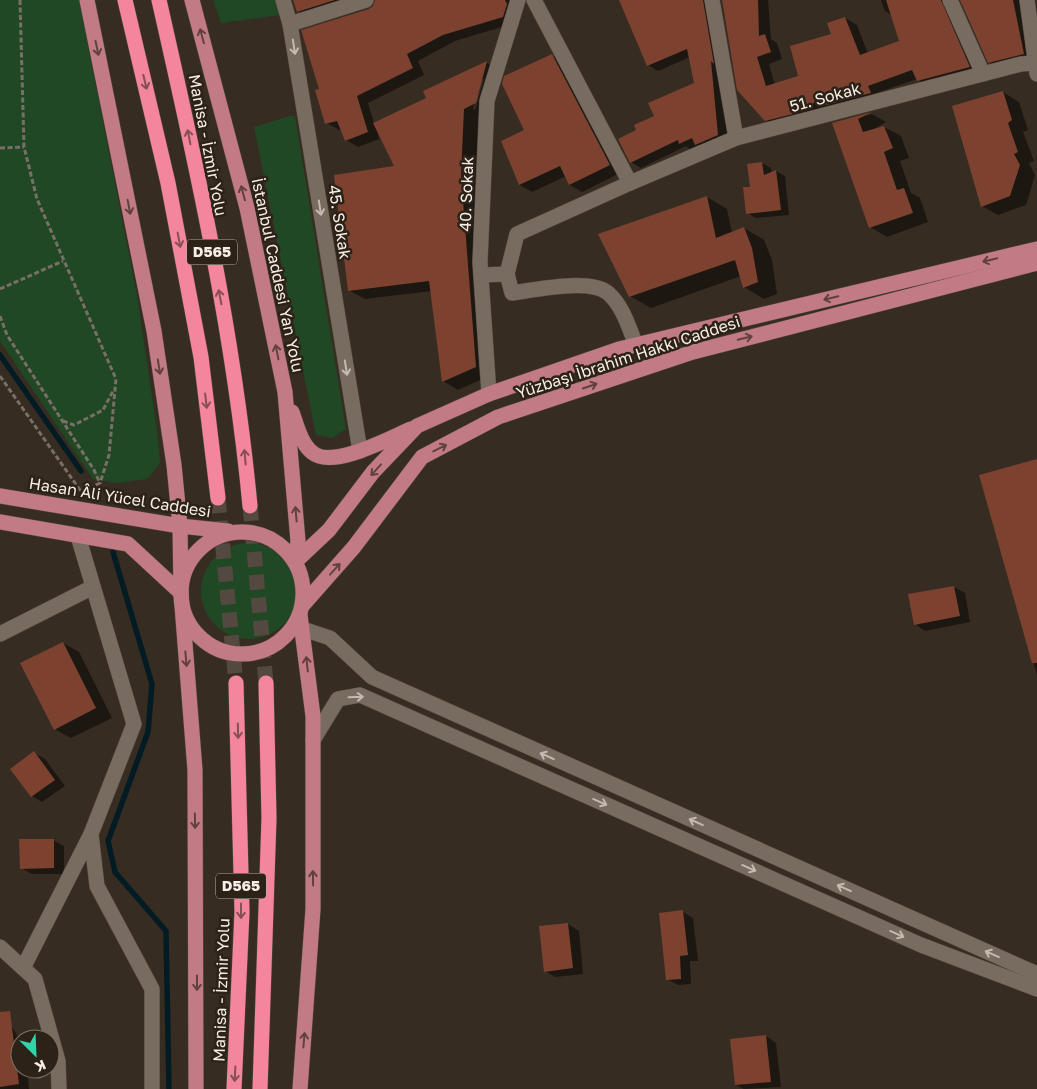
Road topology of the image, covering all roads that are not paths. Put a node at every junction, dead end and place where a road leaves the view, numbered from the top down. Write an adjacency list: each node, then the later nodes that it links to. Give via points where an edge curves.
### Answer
1 (86, 0): 30 (main road, one-way to 30, via 154,331)
2 (125, 0): 27 (highway, D565, one-way to 27, via 168,183 199,347)
3 (159, 0): 28 (highway, Manisa - İzmir Yolu / D565, one-way to 3, via 242,424 225,319)
4 (192, 0): 22 (main road, İstanbul Caddesi Yan Yolu, one-way to 4, via 247,208)
5 (283, 0): 12 (street, 45. Sokak)
6 (366, 0): 12 (street)
7 (518, 0): 20 (street, 40. Sokak, via 487,101)
8 (534, 0): 16 (street)
9 (712, 0): 15 (street)
10 (950, 0): 14 (street)
11 (1027, 0): 13 (street)
12 (290, 24): 25 (street, 45. Sokak, one-way to 25)
13 (1036, 68): 14 (street, 51. Sokak)
14 (983, 74): 15 (street, 51. Sokak)
15 (736, 138): 16 (street, 51. Sokak)
16 (630, 183): 19 (street, 51. Sokak, via 517,234)
17 (1037, 249): 21 (main road, Yüzbaşı İbrahim Hakkı Caddesi, one-way to 21)
18 (1037, 263): 36 (main road, Yüzbaşı İbrahim Hakkı Caddesi, one-way to 18, via 422,457 498,417 693,352)
19 (507, 274): 20 (street); 21 (street, via 512,293 584,285 607,293 623,313)
20 (482, 275): 23 (street, 40. Sokak)
21 (636, 345): 23 (main road, Yüzbaşı İbrahim Hakkı Caddesi)
22 (285, 392): 25 (main road, via 300,433 314,454 327,459); 33 (main road, İstanbul Caddesi Yan Yolu, one-way to 22, via 298,542)
23 (489, 394): 24 (main road, Yüzbaşı İbrahim Hakkı Caddesi)
24 (417, 426): 25 (main road); 33 (main road, Yüzbaşı İbrahim Hakkı Caddesi, one-way to 33, via 374,472 329,530)
25 (360, 451)
26 (0, 496): 30 (main road, Hasan Âli Yücel Caddesi)
27 (218, 498)
28 (250, 506)
29 (0, 522): 32 (main road)
30 (180, 526): 31 (main road, Hasan Âli Yücel Caddesi); 35 (main road)
31 (235, 532): 33 (main road, via 254,532 272,539); 35 (main road, via 214,538 196,552 184,571)
32 (78, 536): 34 (street); 35 (main road, via 128,544)
33 (296, 562): 36 (main road, via 303,586)
34 (92, 587): 37 (street); 41 (street, via 134,724)
35 (181, 593): 36 (main road, via 184,612 193,630 208,644 226,652 245,654 265,650 282,639); 48 (main road, one-way to 48, via 195,770)
36 (302, 616): 40 (main road, one-way to 36); 44 (street, one-way to 36, via 372,677)
37 (0, 634)
38 (236, 683): 49 (highway, Manisa - İzmir Yolu / D565, one-way to 49, via 242,912)
39 (266, 683): 50 (highway, D565, via 269,818)
40 (313, 740): 45 (street, one-way to 45, via 338,699 360,695 921,944); 51 (main road, one-way to 40, via 313,910)
41 (91, 834): 43 (street); 47 (street, via 97,886 152,989)
42 (0, 947): 43 (street)
43 (23, 968): 46 (street, via 35,979 58,1061)
44 (1037, 974)
45 (1037, 990)
46 (59, 1089)
47 (152, 1089)
48 (196, 1089)
49 (234, 1089)
50 (260, 1089)
51 (300, 1089)

